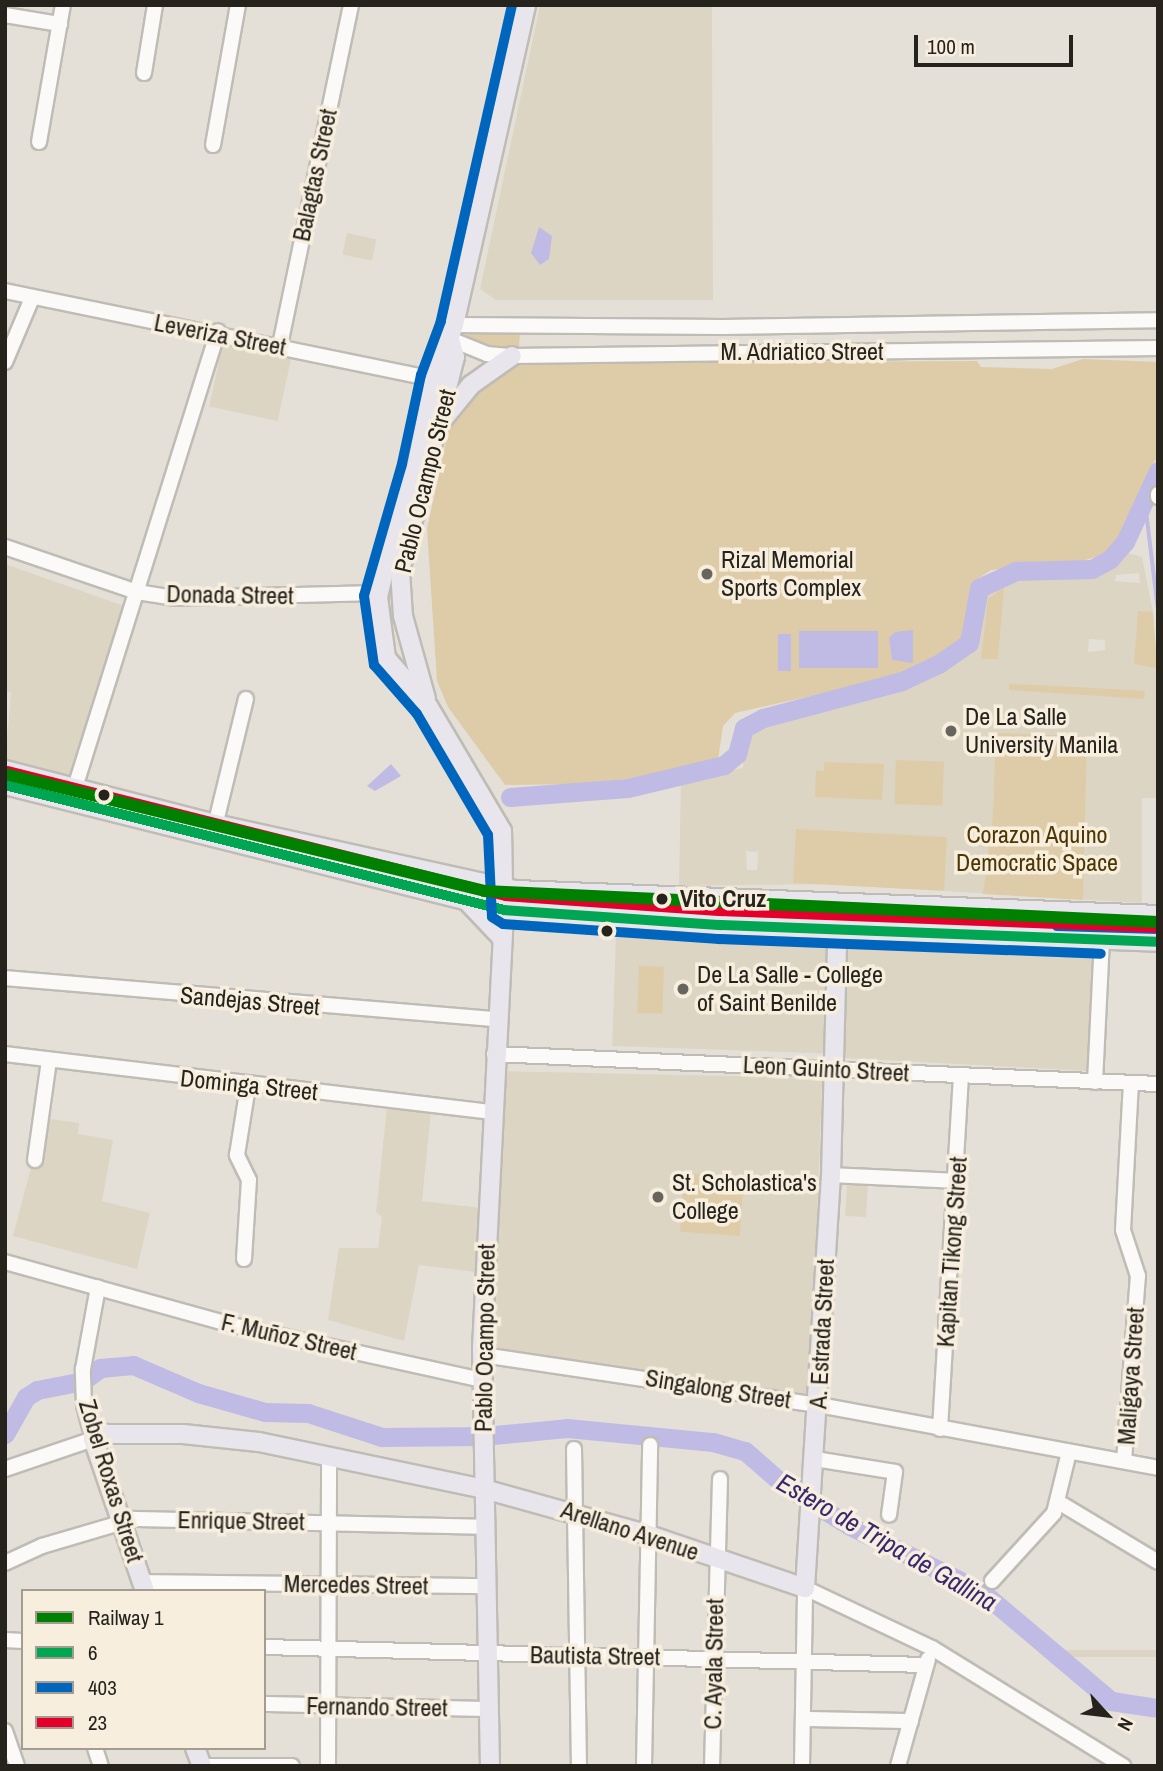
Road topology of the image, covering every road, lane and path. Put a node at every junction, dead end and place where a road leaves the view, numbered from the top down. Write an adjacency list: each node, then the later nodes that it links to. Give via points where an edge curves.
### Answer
1 (63, 5): 7 (street)
2 (155, 5): 8 (street)
3 (238, 5): 10 (street)
4 (351, 5): 16 (street, Balagtas Street)
5 (526, 5): 15 (main road, Pablo Ocampo Street)
6 (5, 15): 7 (street)
7 (60, 24): 9 (street)
8 (144, 73)
9 (39, 142)
10 (213, 145)
11 (5, 291): 12 (street, Leveriza Street)
12 (32, 298): 14 (street, Leveriza Street); 19 (street)
13 (1158, 320): 15 (street, M. Adriatico Street)
14 (218, 331): 16 (street, Leveriza Street); 24 (street)
15 (452, 332): 18 (street, M. Adriatico Street, via 487,354); 20 (main road, Pablo Ocampo Street); 21 (main road, Pablo Ocampo Street, via 455,357)
16 (280, 345): 20 (street, Leveriza Street)
17 (1158, 348): 18 (street, M. Adriatico Street)
18 (512, 356): 21 (main road, via 471,385)
19 (5, 362)
20 (434, 379): 23 (main road, Pablo Ocampo Street)
21 (440, 424): 23 (main road, Pablo Ocampo Street)
22 (5, 547): 24 (street, Donada Street)
23 (391, 573): 25 (main road, Pablo Ocampo Street); 26 (main road, Pablo Ocampo Street)
24 (136, 592): 25 (street, Donada Street, via 176,598); 32 (street)
25 (378, 593): 27 (main road, Pablo Ocampo Street, via 380,641)
26 (412, 649): 27 (main road); 29 (main road, Pablo Ocampo Street)
27 (386, 658): 29 (main road, Pablo Ocampo Street)
28 (246, 699): 33 (street)
29 (428, 706): 34 (main road, Pablo Ocampo Street, via 502,831)
30 (5, 770): 32 (main road)
31 (5, 785): 32 (main road)
32 (73, 795): 33 (main road)
33 (214, 831): 34 (main road); 35 (main road)
34 (503, 887): 36 (main road)
35 (463, 898): 37 (main road); 42 (main road)
36 (838, 903): 38 (main road); 40 (main road, A. Estrada Street)
37 (504, 910): 40 (main road); 42 (main road, Pablo Ocampo Street)
38 (1022, 910): 39 (main road); 41 (main road)
39 (1158, 915)
40 (836, 928): 41 (main road); 50 (main road, A. Estrada Street)
41 (1023, 936): 43 (main road)
42 (501, 937): 46 (main road, Pablo Ocampo Street)
43 (1102, 940): 44 (main road); 52 (street)
44 (1158, 942)
45 (5, 978): 46 (street, Sandejas Street)
46 (495, 1019): 48 (main road, Pablo Ocampo Street)
47 (5, 1054): 49 (street, Dominga Street)
48 (494, 1054): 50 (street, Leon Guinto Street); 56 (main road, Pablo Ocampo Street)
49 (49, 1060): 55 (street, Dominga Street); 57 (street)
50 (834, 1069): 51 (street, Leon Guinto Street); 58 (main road, A. Estrada Street)
51 (961, 1076): 52 (street, Leon Guinto Street); 59 (street, Kapitan Tikong Street)
52 (1095, 1082): 53 (street, Leon Guinto Street)
53 (1132, 1084): 54 (street, Leon Guinto Street); 73 (street, Maligaya Street, via 1123,1230 1138,1276)
54 (1158, 1084)
55 (248, 1086): 56 (street, Dominga Street); 60 (street, via 237,1155 249,1180)
56 (492, 1112): 63 (main road, Pablo Ocampo Street)
57 (35, 1160)
58 (831, 1175): 59 (street); 65 (main road, A. Estrada Street)
59 (957, 1181): 66 (street, Kapitan Tikong Street)
60 (244, 1259)
61 (5, 1262): 62 (street, F. Muñoz Street)
62 (98, 1287): 64 (street, F. Muñoz Street, via 232,1325); 67 (street, Zobel Roxas Street, via 83,1369 84,1405)
63 (483, 1356): 64 (main road, Pablo Ocampo Street); 65 (street, Singalong Street)
64 (482, 1380): 77 (main road, Pablo Ocampo Street)
65 (819, 1405): 66 (street, Singalong Street); 72 (main road, A. Estrada Street)
66 (940, 1429): 70 (street, Singalong Street)
67 (93, 1439): 71 (main road, Arellano Avenue, via 121,1432 183,1434); 75 (street); 81 (main road, Zobel Roxas Street)
68 (650, 1445): 84 (street)
69 (574, 1449): 79 (street)
70 (1069, 1452): 73 (street, Singalong Street); 78 (street)
71 (329, 1456): 77 (main road, Arellano Avenue); 82 (street)
72 (815, 1458): 80 (street, via 895,1472); 92 (main road, A. Estrada Street)
73 (1124, 1461): 74 (street, Singalong Street)
74 (1158, 1468)
75 (5, 1469)
76 (720, 1479): 85 (street, C. Ayala Street)
77 (484, 1489): 79 (main road, Arellano Avenue); 83 (main road, Pablo Ocampo Street)
78 (1060, 1503): 86 (street); 88 (street, via 1046,1525)
79 (574, 1513): 84 (main road, Arellano Avenue); 97 (street)
80 (889, 1514)
81 (121, 1521): 82 (street, Enrique Street); 87 (street, Enrique Street); 90 (main road, Zobel Roxas Street)
82 (325, 1523): 83 (street, Enrique Street); 89 (street)
83 (485, 1527): 91 (main road, Pablo Ocampo Street)
84 (646, 1534): 85 (main road, Arellano Avenue); 98 (street)
85 (716, 1559): 92 (main road, Arellano Avenue); 99 (street, C. Ayala Street)
86 (1158, 1562)
87 (5, 1563)
88 (992, 1581)
89 (326, 1584): 90 (street, Mercedes Street); 91 (street, Mercedes Street); 95 (street)
90 (144, 1586)
91 (486, 1586): 96 (main road, Pablo Ocampo Street)
92 (805, 1588): 94 (street, Arellano Avenue); 100 (street, A. Estrada Street)
93 (266, 1647): 95 (street, Bautista Street)
94 (932, 1648): 101 (street); 118 (street, Arellano Avenue)
95 (327, 1649): 96 (street, Bautista Street); 103 (street)
96 (489, 1654): 97 (street, Bautista Street); 104 (main road, Pablo Ocampo Street)
97 (577, 1656): 98 (street, Bautista Street); 113 (street)
98 (645, 1657): 99 (street, Bautista Street); 114 (street)
99 (716, 1658): 100 (street, Bautista Street); 115 (street, C. Ayala Street)
100 (804, 1659): 101 (street, Bautista Street); 105 (street, A. Estrada Street)
101 (926, 1665): 106 (street)
102 (266, 1704): 103 (street, Fernando Street)
103 (327, 1705): 104 (street, Fernando Street); 111 (street)
104 (489, 1709): 112 (main road, Pablo Ocampo Street)
105 (803, 1719): 106 (street); 116 (street, A. Estrada Street)
106 (911, 1721): 117 (street)
107 (5, 1731): 108 (street)
108 (17, 1766)
109 (202, 1766): 110 (street)
110 (292, 1766)
111 (328, 1766)
112 (490, 1766)
113 (579, 1766)
114 (644, 1766)
115 (712, 1766)
116 (802, 1766)
117 (898, 1766)
118 (1123, 1766)

